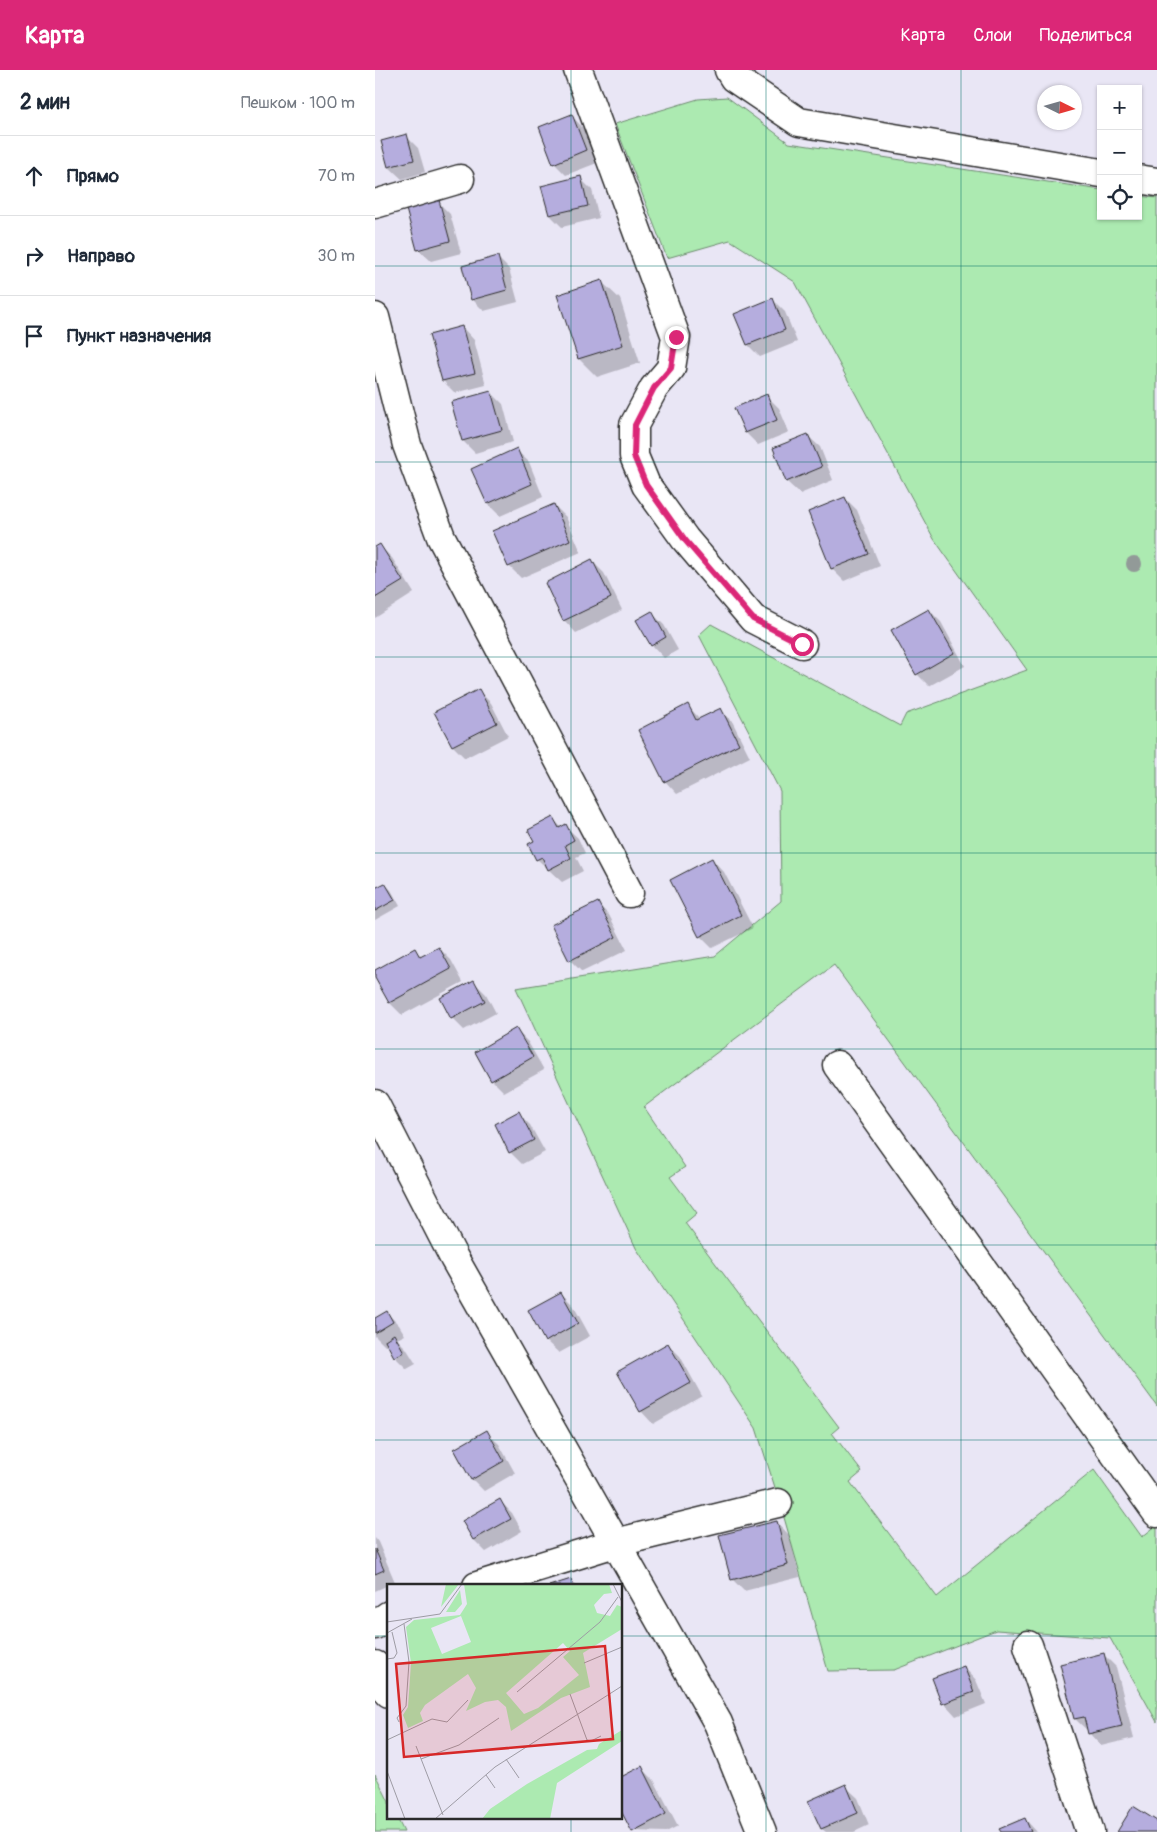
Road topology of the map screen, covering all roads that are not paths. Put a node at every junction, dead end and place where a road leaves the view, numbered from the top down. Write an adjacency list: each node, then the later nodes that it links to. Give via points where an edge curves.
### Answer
1 (577, 70): 9 (street, via 676,337 671,368 654,388 635,425 634,456 646,485 685,540 753,619)
2 (729, 70): 3 (street, via 734,78 799,122)
3 (1097, 172)
4 (460, 179): 7 (street)
5 (1142, 180): 6 (street)
6 (1157, 182)
7 (375, 204)
8 (375, 317): 10 (street, via 407,445 441,537)
9 (802, 644)
10 (629, 894)
11 (837, 1065): 14 (street)
12 (375, 1104): 15 (street, via 454,1258)
13 (778, 1503): 15 (street)
14 (1157, 1513)
15 (615, 1543): 16 (street); 22 (street, via 718,1723)
16 (483, 1584)
17 (387, 1616): 18 (street)
18 (375, 1625)
19 (1028, 1645): 23 (street)
20 (375, 1665): 21 (street, via 377,1675)
21 (387, 1690)
22 (762, 1832)
23 (1090, 1832)

